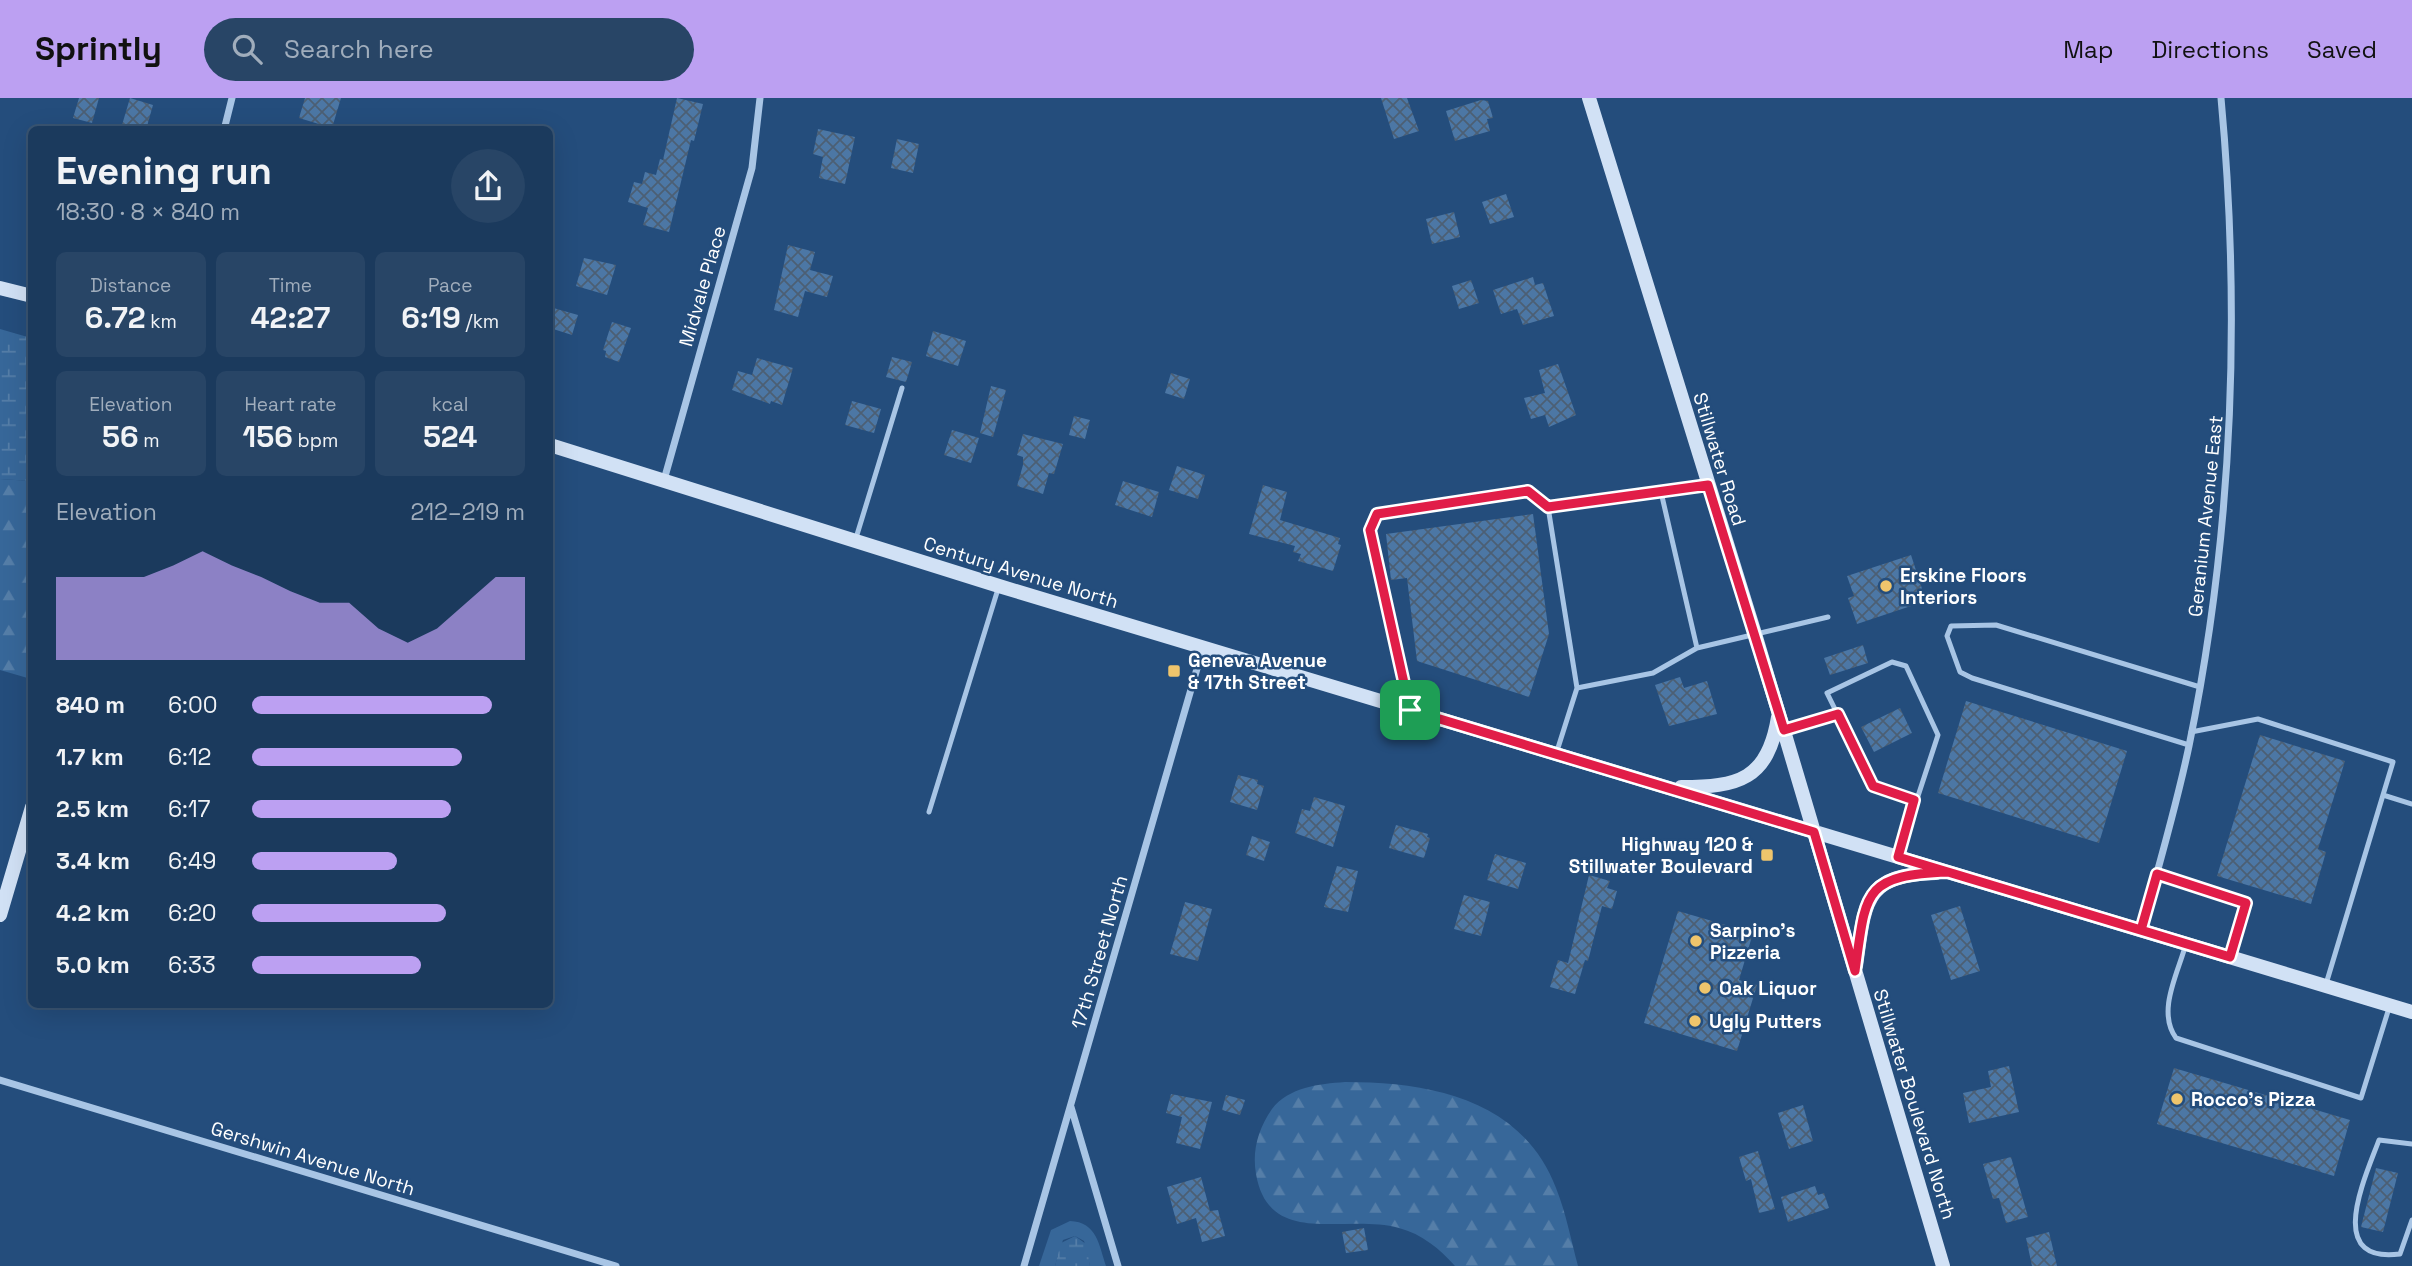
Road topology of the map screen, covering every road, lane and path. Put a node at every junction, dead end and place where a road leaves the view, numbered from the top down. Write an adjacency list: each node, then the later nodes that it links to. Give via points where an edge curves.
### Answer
1 (232, 98): 5 (street)
2 (760, 98): 10 (street, Midvale Place, via 752,168)
3 (1589, 98): 11 (main road, Stillwater Road)
4 (2221, 98): 20 (street, Geranium Avenue East, via 2230,192 2231,406 2220,553)
5 (225, 126)
6 (0, 288): 7 (main road)
7 (28, 295)
8 (902, 388): 14 (lane)
9 (553, 446): 10 (main road, Century Avenue North)
10 (664, 481): 14 (main road, Century Avenue North)
11 (1708, 485): 12 (lane); 17 (main road, Stillwater Road)
12 (1661, 492): 13 (lane); 19 (lane)
13 (1548, 507): 21 (lane); 22 (lane, via 1528,491 1377,514 1370,530)
14 (855, 541): 15 (main road, Century Avenue North)
15 (999, 586): 18 (main road, Century Avenue North); 33 (lane)
16 (1828, 617): 17 (lane)
17 (1756, 637): 19 (lane); 23 (main road, Stillwater Road)
18 (1204, 647): 22 (main road, Century Avenue North); 48 (street, 17th Street North)
19 (1697, 649): 21 (lane, via 1653,673)
20 (2200, 687): 26 (street, Geranium Avenue East); 27 (lane, via 1996,625 1951,626 1947,636 1960,672 1972,678)
21 (1577, 688): 28 (lane)
22 (1410, 710): 28 (main road, Century Avenue North)
23 (1778, 713): 25 (main road, Stillwater Road); 29 (main road, via 1769,752 1748,777 1723,786)
24 (1838, 714): 25 (lane); 31 (lane, via 1873,786); 31 (lane, via 1828,693 1892,662 1906,666 1938,735)
25 (1784, 730): 35 (main road, Stillwater Road)
26 (2191, 732): 27 (street, Geranium Avenue East); 30 (lane, via 2258,719 2381,758 2393,762)
27 (2189, 745): 38 (street, Geranium Avenue East)
28 (1556, 754): 29 (main road, Century Avenue North)
29 (1665, 787): 35 (main road, Century Avenue North)
30 (2383, 795): 32 (lane); 44 (lane)
31 (1914, 800): 36 (lane)
32 (2412, 804)
33 (929, 812)
34 (28, 820): 39 (main road)
35 (1814, 832): 36 (main road, Century Avenue North); 43 (main road, Stillwater Boulevard North)
36 (1898, 857): 37 (main road, Century Avenue North)
37 (1948, 872): 40 (main road, Century Avenue North); 43 (main road, via 1903,875 1881,885 1865,910)
38 (2157, 874): 40 (street, Geranium Avenue East); 42 (lane, via 2246,903)
39 (0, 915)
40 (2141, 930): 41 (main road, Century Avenue North)
41 (2186, 944): 42 (main road); 45 (lane, via 2166,1015 2167,1027 2176,1038 2361,1098)
42 (2230, 957): 44 (main road)
43 (1855, 971): 54 (main road, Stillwater Boulevard North)
44 (2326, 986): 45 (main road)
45 (2390, 1005): 46 (main road)
46 (2412, 1012)
47 (0, 1080): 51 (street, Gershwin Avenue North)
48 (1070, 1107): 52 (street, 17th Street North); 53 (street)
49 (2412, 1144): 50 (lane, via 2379,1140 2354,1209 2363,1247 2381,1257 2400,1254)
50 (2412, 1220)
51 (616, 1266)
52 (1024, 1266)
53 (1118, 1266)
54 (1943, 1266)

